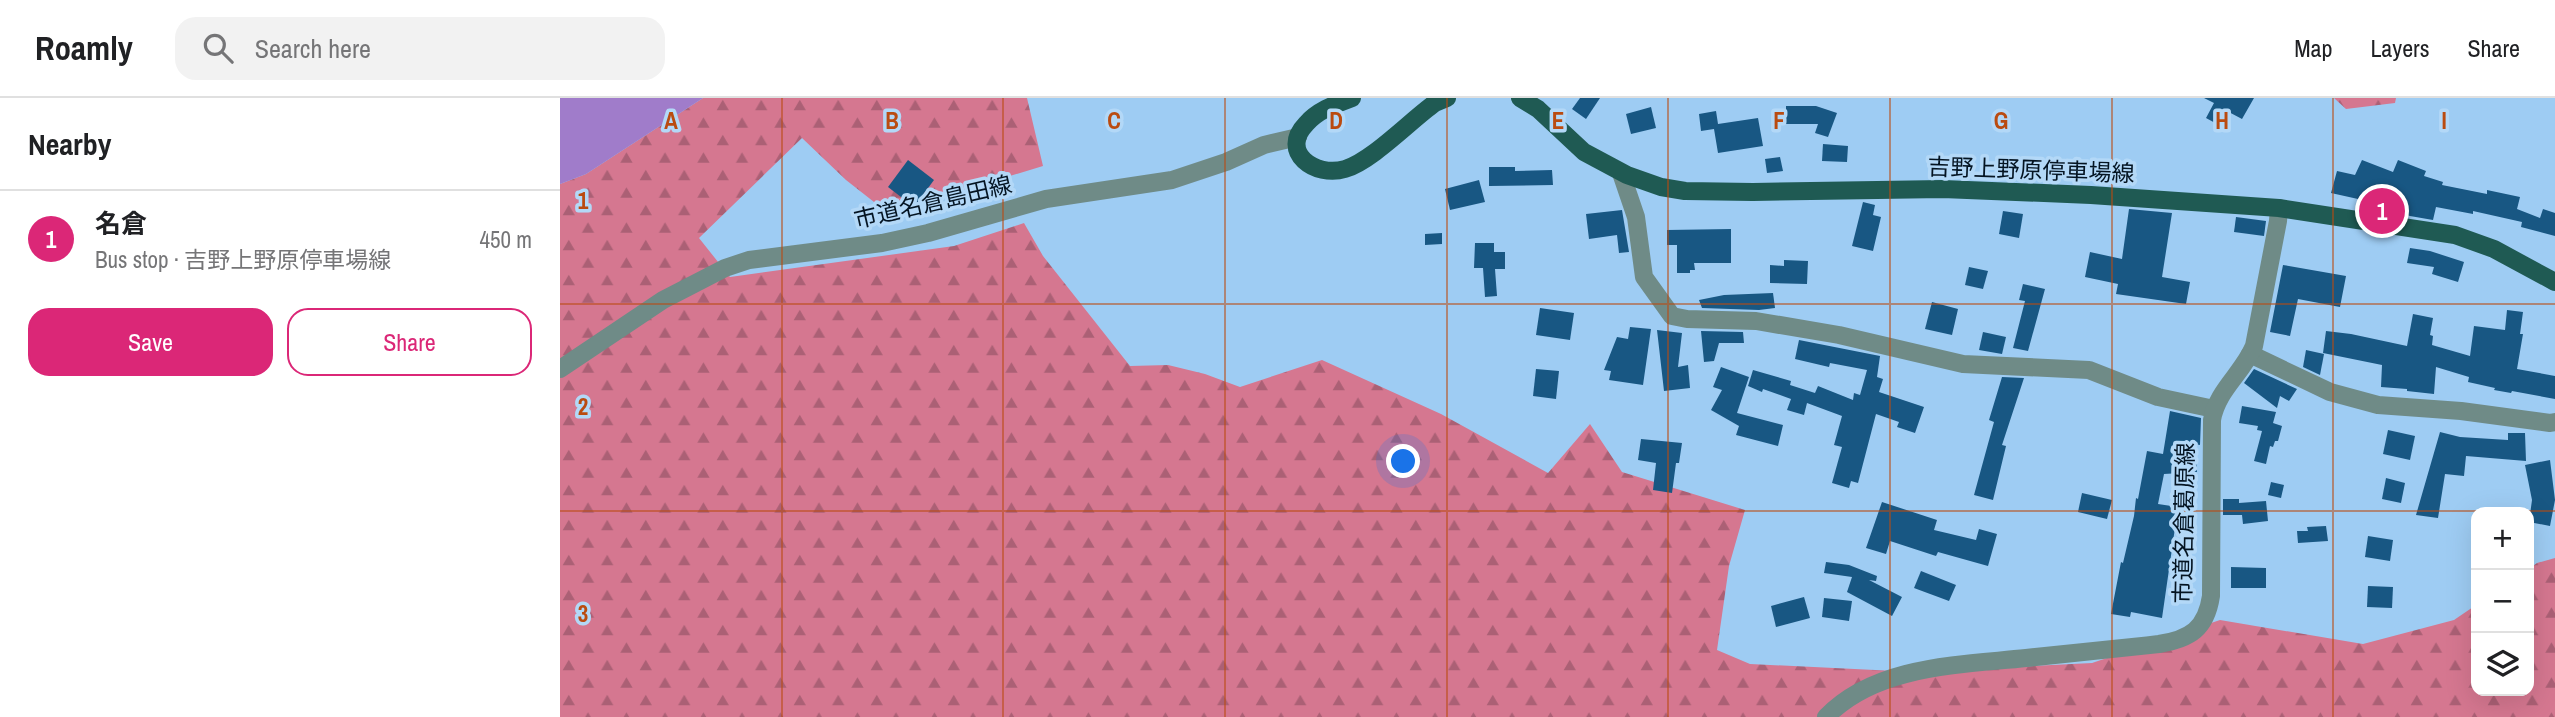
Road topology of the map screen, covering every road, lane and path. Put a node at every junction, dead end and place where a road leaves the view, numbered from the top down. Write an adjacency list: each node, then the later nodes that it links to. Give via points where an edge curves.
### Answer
1 (1352, 98): 4 (main road, via 1316,115)
2 (1447, 98): 4 (main road, via 1346,169 1313,169 1303,161)
3 (1520, 98): 5 (main road, 吉野上野原停車場線, via 1584,152)
4 (1298, 137): 9 (street, 市道名倉島田線, via 1172,180 1046,199 882,243 749,260 663,300)
5 (1622, 173): 6 (main road, 吉野上野原停車場線, via 1685,191 1943,189); 10 (street, via 1636,218 1644,277 1672,316 1756,321 1963,364 2089,370 2158,397)
6 (2279, 208): 7 (main road, 吉野上野原停車場線, via 2455,234); 8 (street, 市道名倉葛原線)
7 (2555, 282)
8 (2250, 354): 10 (street, 市道名倉葛原線); 11 (street, via 2330,392 2378,405)
9 (560, 369)
10 (2214, 409): 12 (street, 市道名倉葛原線, via 2211,596 2201,626 2191,635 2159,644 1926,670 1868,688)
11 (2555, 422)
12 (1826, 717)

